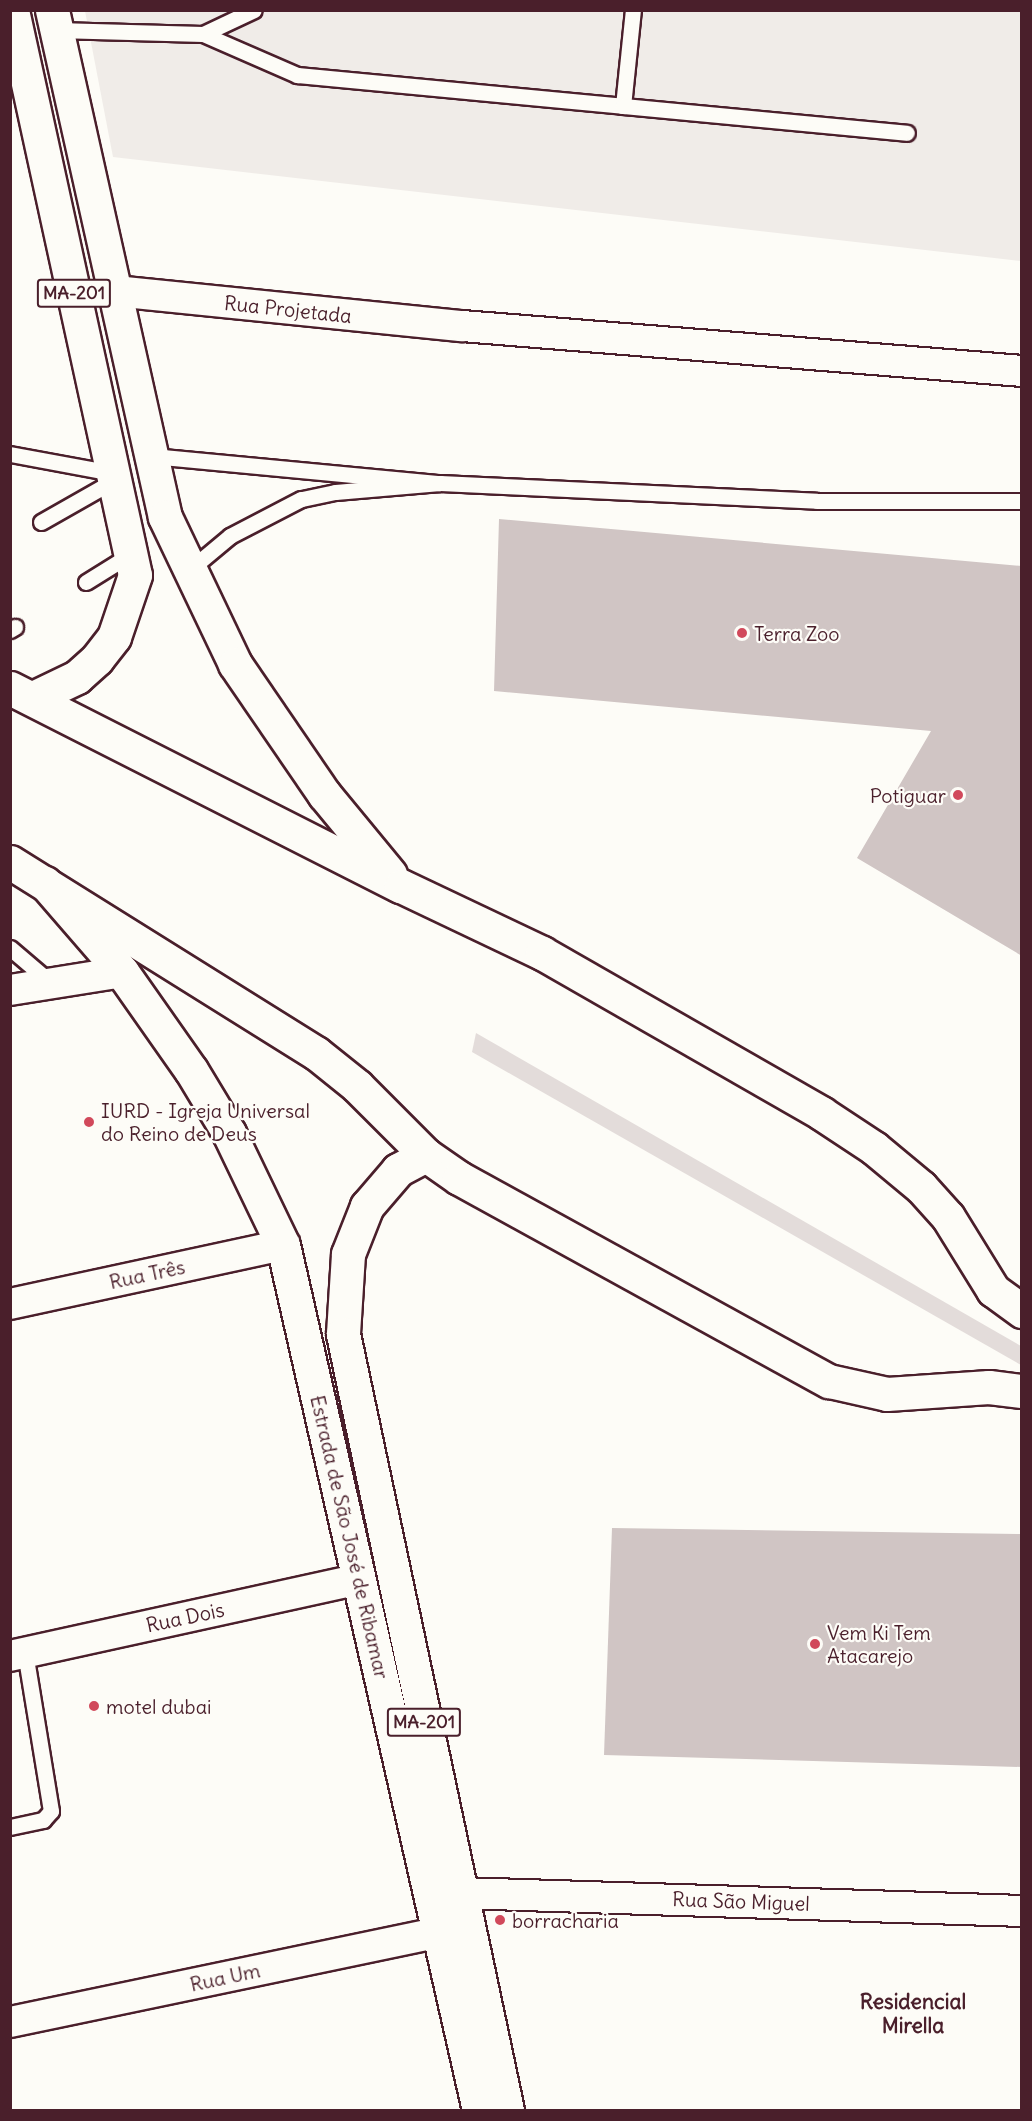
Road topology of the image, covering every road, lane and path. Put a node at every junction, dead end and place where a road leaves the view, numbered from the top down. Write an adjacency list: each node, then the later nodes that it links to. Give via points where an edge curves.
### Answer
1 (12, 10): 12 (main road, MA-201)
2 (254, 10): 5 (lane)
3 (633, 10): 6 (lane)
4 (54, 20): 5 (lane); 8 (main road, MA-201)
5 (202, 34): 6 (lane, via 297,75)
6 (623, 106): 7 (lane)
7 (907, 133)
8 (115, 291): 9 (street, Rua Projetada, via 462,327); 11 (main road, MA-201)
9 (1022, 371)
10 (10, 454): 12 (lane)
11 (152, 456): 13 (lane); 17 (main road, MA-201, via 165,518)
12 (114, 476): 15 (lane); 16 (main road, MA-201)
13 (440, 483): 14 (lane, via 817,501); 17 (lane, via 335,492 301,499 230,536)
14 (1022, 501)
15 (42, 522)
16 (133, 564): 18 (lane); 19 (main road, via 114,637 97,659 77,677)
17 (188, 571): 22 (main road, via 236,664 268,715 324,794)
18 (86, 582)
19 (22, 693): 22 (main road)
20 (10, 862): 21 (main road)
21 (45, 883): 24 (main road, Estrada de São José de Ribamar); 27 (main road, via 316,1053 357,1086)
22 (401, 886): 30 (main road, via 542,953 821,1113 874,1148 921,1187 948,1217)
23 (10, 948): 25 (lane)
24 (123, 972): 25 (street); 28 (main road, Estrada de São José de Ribamar, via 229,1132)
25 (53, 984): 26 (street)
26 (10, 990)
27 (426, 1155): 31 (main road, via 489,1197 829,1381 887,1394 989,1387); 35 (main road, Estrada de São José de Ribamar / MA-201, via 398,1170 367,1206 348,1254 343,1334)
28 (284, 1245): 29 (street, Rua Três); 32 (main road, Estrada de São José de Ribamar / MA-201)
29 (10, 1304)
30 (1012, 1305)
31 (1022, 1391)
32 (360, 1579): 33 (street, Rua Dois); 37 (main road, Estrada de São José de Ribamar / MA-201)
33 (18, 1654): 34 (lane, via 51,1811 43,1820)
34 (10, 1827)
35 (460, 1893): 36 (street, Rua São Miguel); 42 (main road, Estrada de São José de Ribamar / MA-201)
36 (1022, 1911)
37 (439, 1932): 38 (main road, Estrada de São José de Ribamar / MA-201); 39 (street, Rua Um)
38 (459, 2017): 40 (main road, Estrada de São José de Ribamar / MA-201); 41 (main road, via 481,2067)
39 (10, 2022)
40 (479, 2110)
41 (490, 2110)
42 (507, 2110)

